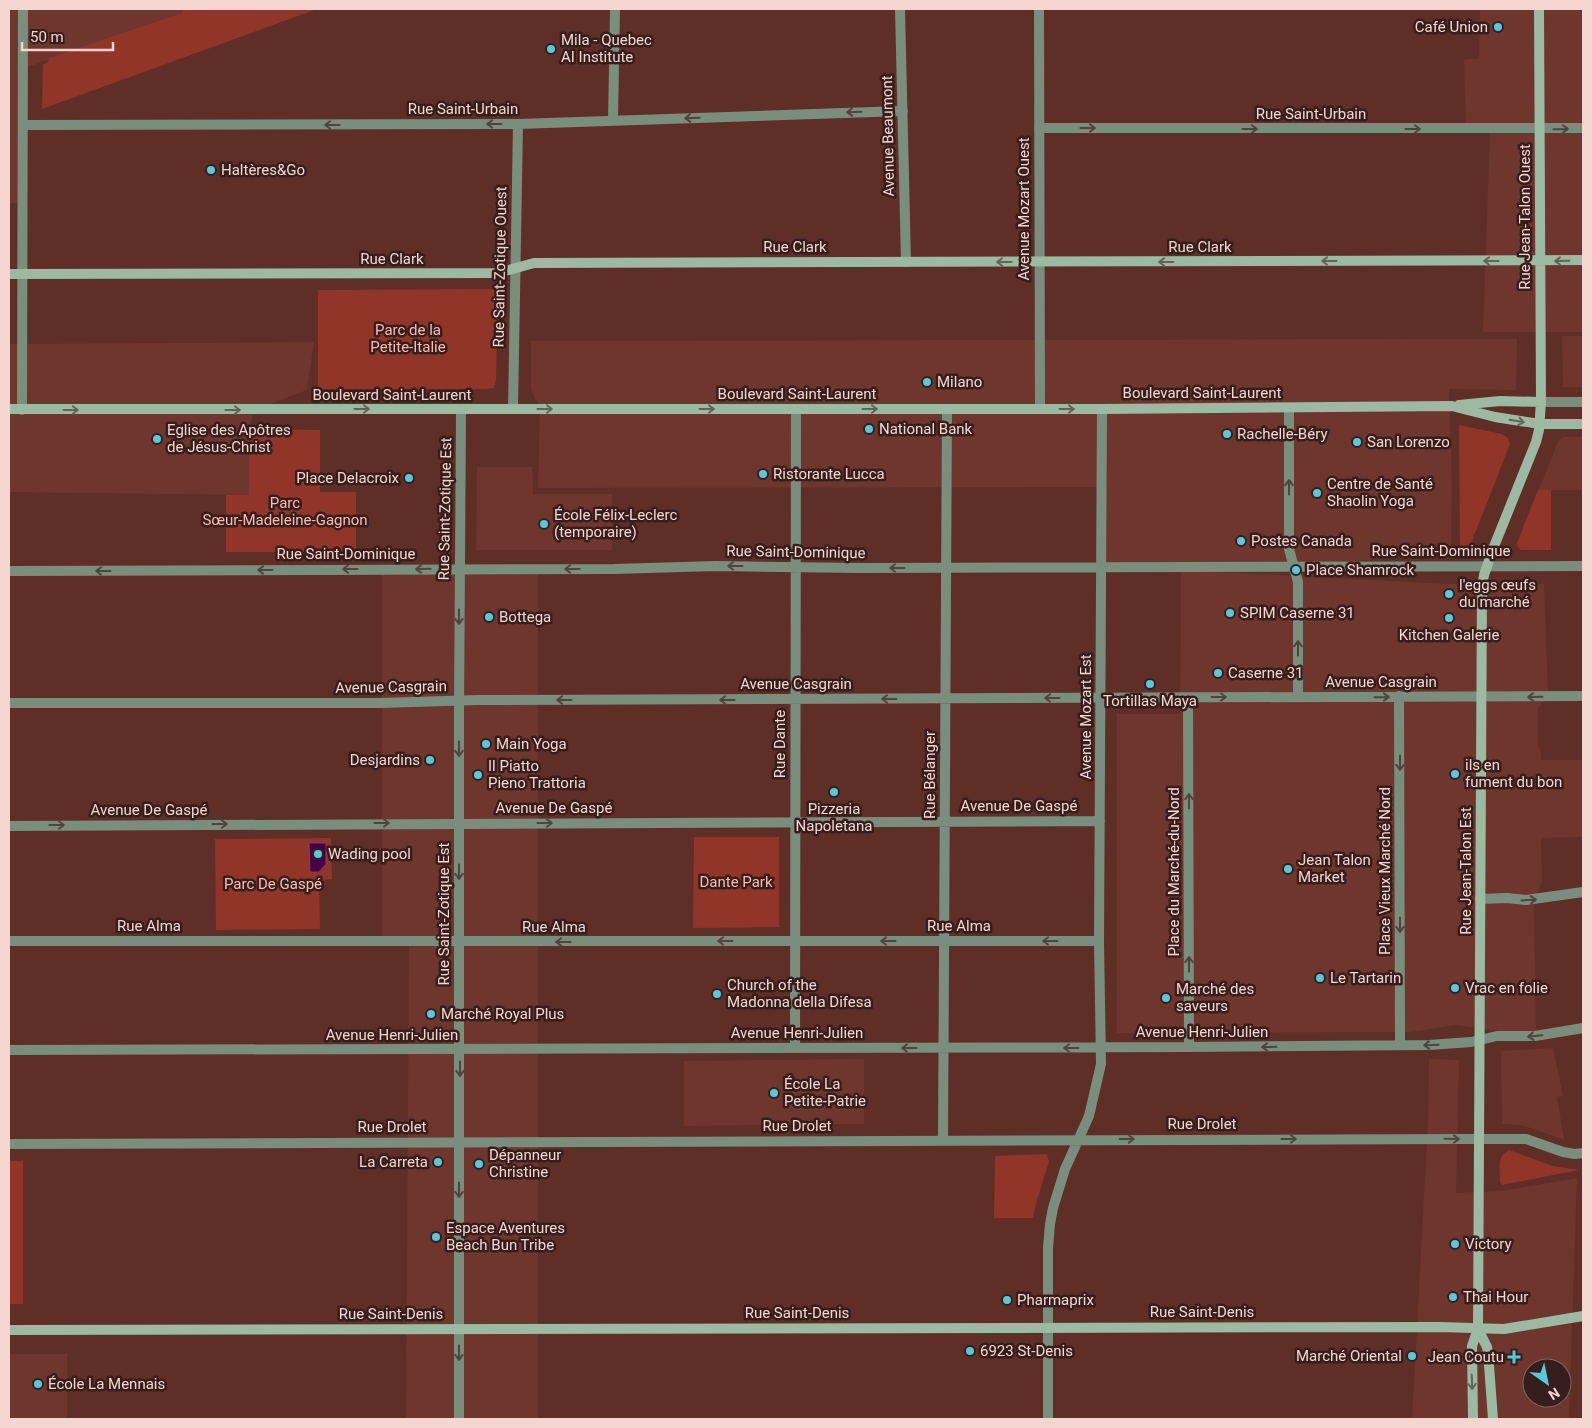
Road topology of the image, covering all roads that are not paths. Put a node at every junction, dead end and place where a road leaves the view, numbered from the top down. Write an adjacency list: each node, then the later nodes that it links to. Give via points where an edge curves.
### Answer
1 (23, 9): 9 (street)
2 (615, 9): 7 (street)
3 (900, 9): 6 (street, Avenue Beaumont)
4 (1039, 9): 10 (street, Avenue Mozart Ouest)
5 (1539, 9): 12 (main road, Rue Jean-Talon Ouest)
6 (903, 111): 7 (street, Rue Saint-Urbain, one-way to 7); 15 (street, Avenue Beaumont)
7 (613, 121): 8 (street, Rue Saint-Urbain)
8 (518, 124): 9 (street, Rue Saint-Urbain, one-way to 9); 17 (street, Rue Saint-Zotique Ouest)
9 (23, 125): 19 (street)
10 (1039, 128): 12 (street, Rue Saint-Urbain, one-way to 12); 16 (street, Avenue Mozart Ouest)
11 (1583, 128): 12 (street, Rue Saint-Urbain, one-way to 11)
12 (1540, 129): 14 (main road, Rue Jean-Talon Ouest)
13 (1583, 260): 14 (main road, Rue Clark, one-way to 14)
14 (1540, 261): 16 (main road, Rue Clark, one-way to 16); 20 (main road, Rue Jean-Talon Ouest)
15 (906, 262): 16 (main road, Rue Clark, one-way to 15); 17 (main road, Rue Clark, via 534,263)
16 (1039, 262): 27 (street, Avenue Mozart Ouest)
17 (515, 268): 19 (main road, Rue Clark, via 498,274); 24 (street, Rue Saint-Zotique Ouest)
18 (9, 274): 19 (main road, Rue Clark)
19 (23, 274): 30 (street)
20 (1541, 402): 21 (street); 22 (main road, via 1500,401); 32 (main road, Rue Jean-Talon Ouest)
21 (1583, 402)
22 (1452, 406): 23 (main road, Boulevard Saint-Laurent); 32 (main road, Boulevard Saint-Laurent, one-way to 32)
23 (1289, 408): 28 (main road, Boulevard Saint-Laurent); 35 (street, one-way to 23, via 1289,549)
24 (513, 409): 25 (main road, Boulevard Saint-Laurent, one-way to 25); 31 (main road, Boulevard Saint-Laurent)
25 (796, 409): 26 (main road, Boulevard Saint-Laurent, one-way to 26); 37 (street, Rue Dante)
26 (947, 409): 27 (main road, Boulevard Saint-Laurent); 40 (street, Rue Bélanger)
27 (1040, 409): 28 (main road, Boulevard Saint-Laurent, one-way to 28)
28 (1102, 409): 38 (street, Avenue Mozart Est)
29 (9, 410): 30 (main road, Boulevard Saint-Laurent)
30 (22, 410): 31 (main road, Boulevard Saint-Laurent, one-way to 31)
31 (461, 410): 39 (street, Rue Saint-Zotique Est)
32 (1540, 424): 33 (main road, Boulevard Saint-Laurent); 34 (main road, Rue Jean-Talon Est, via 1536,442)
33 (1583, 424)
34 (1487, 565): 35 (street, Rue Saint-Dominique); 36 (street, Rue Saint-Dominique); 43 (main road, Rue Jean-Talon Est, via 1482,587)
35 (1293, 566): 38 (street, Rue Saint-Dominique); 45 (street, one-way to 35, via 1298,582)
36 (1583, 566)
37 (796, 567): 39 (street, Rue Saint-Dominique, one-way to 39); 40 (street, Rue Saint-Dominique, one-way to 37); 48 (street, Rue Dante)
38 (1101, 567): 40 (street, Rue Saint-Dominique); 46 (street, Avenue Mozart Est)
39 (460, 568): 41 (street, Rue Saint-Dominique, one-way to 41); 50 (street, Rue Saint-Zotique Est, one-way to 50)
40 (946, 568): 49 (street, Rue Bélanger)
41 (9, 571)
42 (1400, 696): 43 (street, Avenue Casgrain); 45 (street, Avenue Casgrain, one-way to 42); 66 (street, Place Vieux Marché Nord, one-way to 66)
43 (1482, 696): 44 (street, Avenue Casgrain, one-way to 43); 58 (main road, Rue Jean-Talon Est)
44 (1583, 696)
45 (1298, 697): 47 (street, Avenue Casgrain, one-way to 45)
46 (1101, 698): 47 (street, Avenue Casgrain); 49 (street, Avenue Casgrain, one-way to 49); 53 (street, Avenue Mozart Est)
47 (1188, 698): 68 (street, Place du Marché-du-Nord, one-way to 47)
48 (796, 699): 49 (street, Avenue Casgrain, one-way to 48); 50 (street, Avenue Casgrain, one-way to 50); 54 (street, Rue Dante)
49 (945, 699): 52 (street, Rue Bélanger)
50 (459, 701): 51 (street, Avenue Casgrain); 55 (street, Rue Saint-Zotique Est, one-way to 55)
51 (9, 703)
52 (945, 821): 53 (street, Avenue De Gaspé); 54 (street, Avenue De Gaspé); 62 (street, Rue Bélanger)
53 (1100, 821): 59 (street, Avenue Mozart Est)
54 (795, 822): 55 (street, Avenue De Gaspé, one-way to 54); 61 (street, Rue Dante)
55 (460, 823): 56 (street, Avenue De Gaspé, one-way to 55); 63 (street, Rue Saint-Zotique Est, one-way to 63)
56 (9, 826)
57 (1583, 892): 58 (street, one-way to 57, via 1526,900)
58 (1480, 899): 65 (main road, Rue Jean-Talon Est)
59 (1099, 940): 62 (street, Rue Alma, one-way to 62); 67 (street, Avenue Mozart Est)
60 (9, 941): 63 (street, Rue Alma)
61 (794, 941): 62 (street, Rue Alma, one-way to 61); 63 (street, Rue Alma, one-way to 63); 69 (street, Rue Dante)
62 (944, 941): 70 (street, Rue Bélanger)
63 (459, 942): 71 (street, Rue Saint-Zotique Est)
64 (1583, 1028): 65 (street, Avenue Henri-Julien, one-way to 65, via 1536,1036 1498,1036)
65 (1480, 1040): 66 (street, Avenue Henri-Julien, one-way to 66); 73 (main road, Rue Jean-Talon Est)
66 (1400, 1045): 68 (street, Avenue Henri-Julien, one-way to 68)
67 (1101, 1047): 68 (street, Avenue Henri-Julien); 70 (street, Avenue Henri-Julien, one-way to 70); 75 (street, Avenue Mozart Est, via 1094,1100)
68 (1189, 1047)
69 (795, 1048): 70 (street, Avenue Henri-Julien, one-way to 69); 71 (street, Avenue Henri-Julien)
70 (944, 1048): 74 (street, Rue Bélanger)
71 (460, 1049): 72 (street, Avenue Henri-Julien); 76 (street, Rue Saint-Zotique Est, one-way to 76)
72 (9, 1050)
73 (1479, 1140): 75 (street, Rue Drolet, one-way to 73); 78 (street, Rue Drolet, via 1530,1140 1563,1152); 82 (main road, Rue Jean-Talon Est)
74 (943, 1141): 75 (street, Rue Drolet); 76 (street, Rue Drolet)
75 (1078, 1141): 80 (street, via 1062,1176 1050,1224)
76 (459, 1142): 77 (street, Rue Drolet); 81 (street, Rue Saint-Zotique Est, one-way to 81)
77 (9, 1144)
78 (1583, 1153)
79 (1583, 1316): 82 (main road, Rue Saint-Denis, via 1504,1329)
80 (1048, 1327): 81 (main road, Rue Saint-Denis); 82 (main road, Rue Saint-Denis); 85 (street)
81 (459, 1328): 83 (main road, Rue Saint-Denis); 84 (street, Rue Saint-Zotique Est, one-way to 84)
82 (1478, 1329): 86 (main road, Rue Jean-Talon Est, one-way to 86, via 1472,1346); 87 (main road, Rue Jean-Talon Est, via 1488,1352)
83 (9, 1330)
84 (459, 1419)
85 (1048, 1419)
86 (1474, 1419)
87 (1493, 1419)

